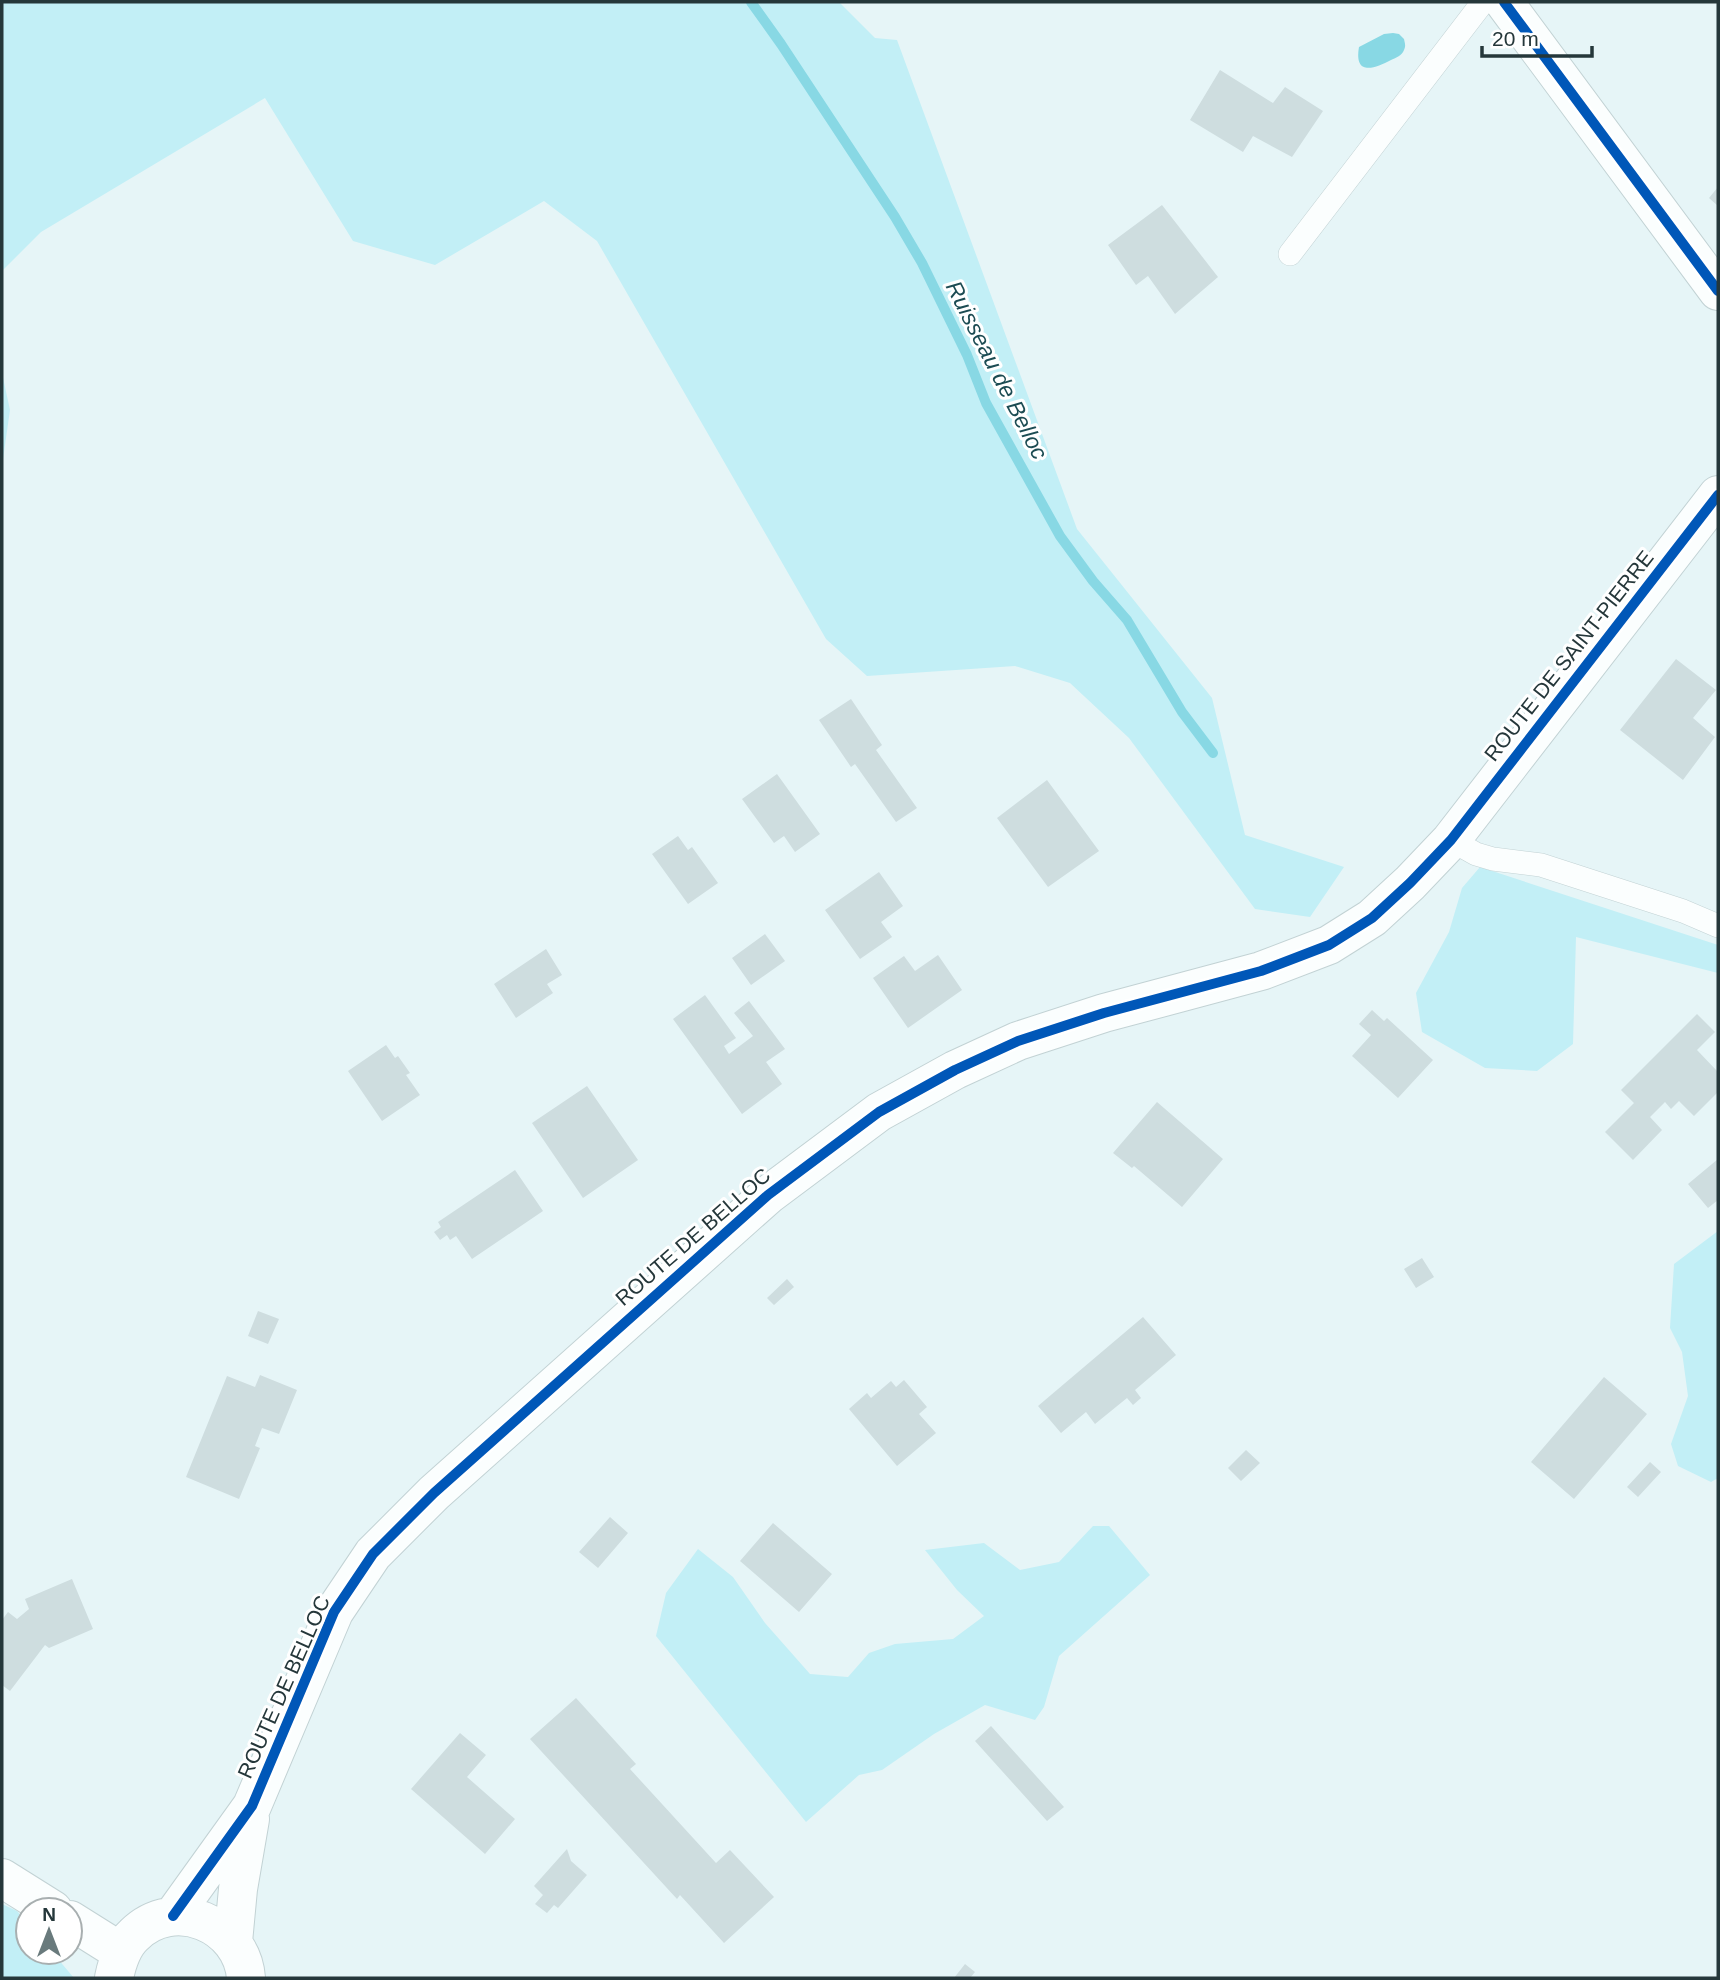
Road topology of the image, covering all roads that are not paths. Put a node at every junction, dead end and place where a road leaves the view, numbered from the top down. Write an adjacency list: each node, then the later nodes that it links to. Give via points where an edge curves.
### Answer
1 (1483, 2): 3 (lane)
2 (1504, 2): 4 (street)
3 (1290, 254)
4 (1718, 291)
5 (1718, 495): 6 (street, ROUTE DE SAINT-PIERRE)
6 (1451, 840): 7 (lane, via 1476,854 1541,865); 8 (street, ROUTE DE BELLOC, via 1372,918 1329,944 1261,971 1018,1041 879,1112 768,1195 434,1493 373,1554 334,1612)
7 (1718, 926)
8 (252, 1806): 11 (street, ROUTE DE BELLOC); 13 (street, ROUTE DE BELLOC)
9 (2, 1878): 10 (street)
10 (31, 1896)
11 (173, 1916): 13 (street, via 206,1921); 14 (street, ROUTE DE BELLOC, via 134,1934)
12 (84, 1933): 14 (street)
13 (233, 1942): 15 (street, ROUTE DE BELLOC)
14 (118, 1965)
15 (246, 1978)

